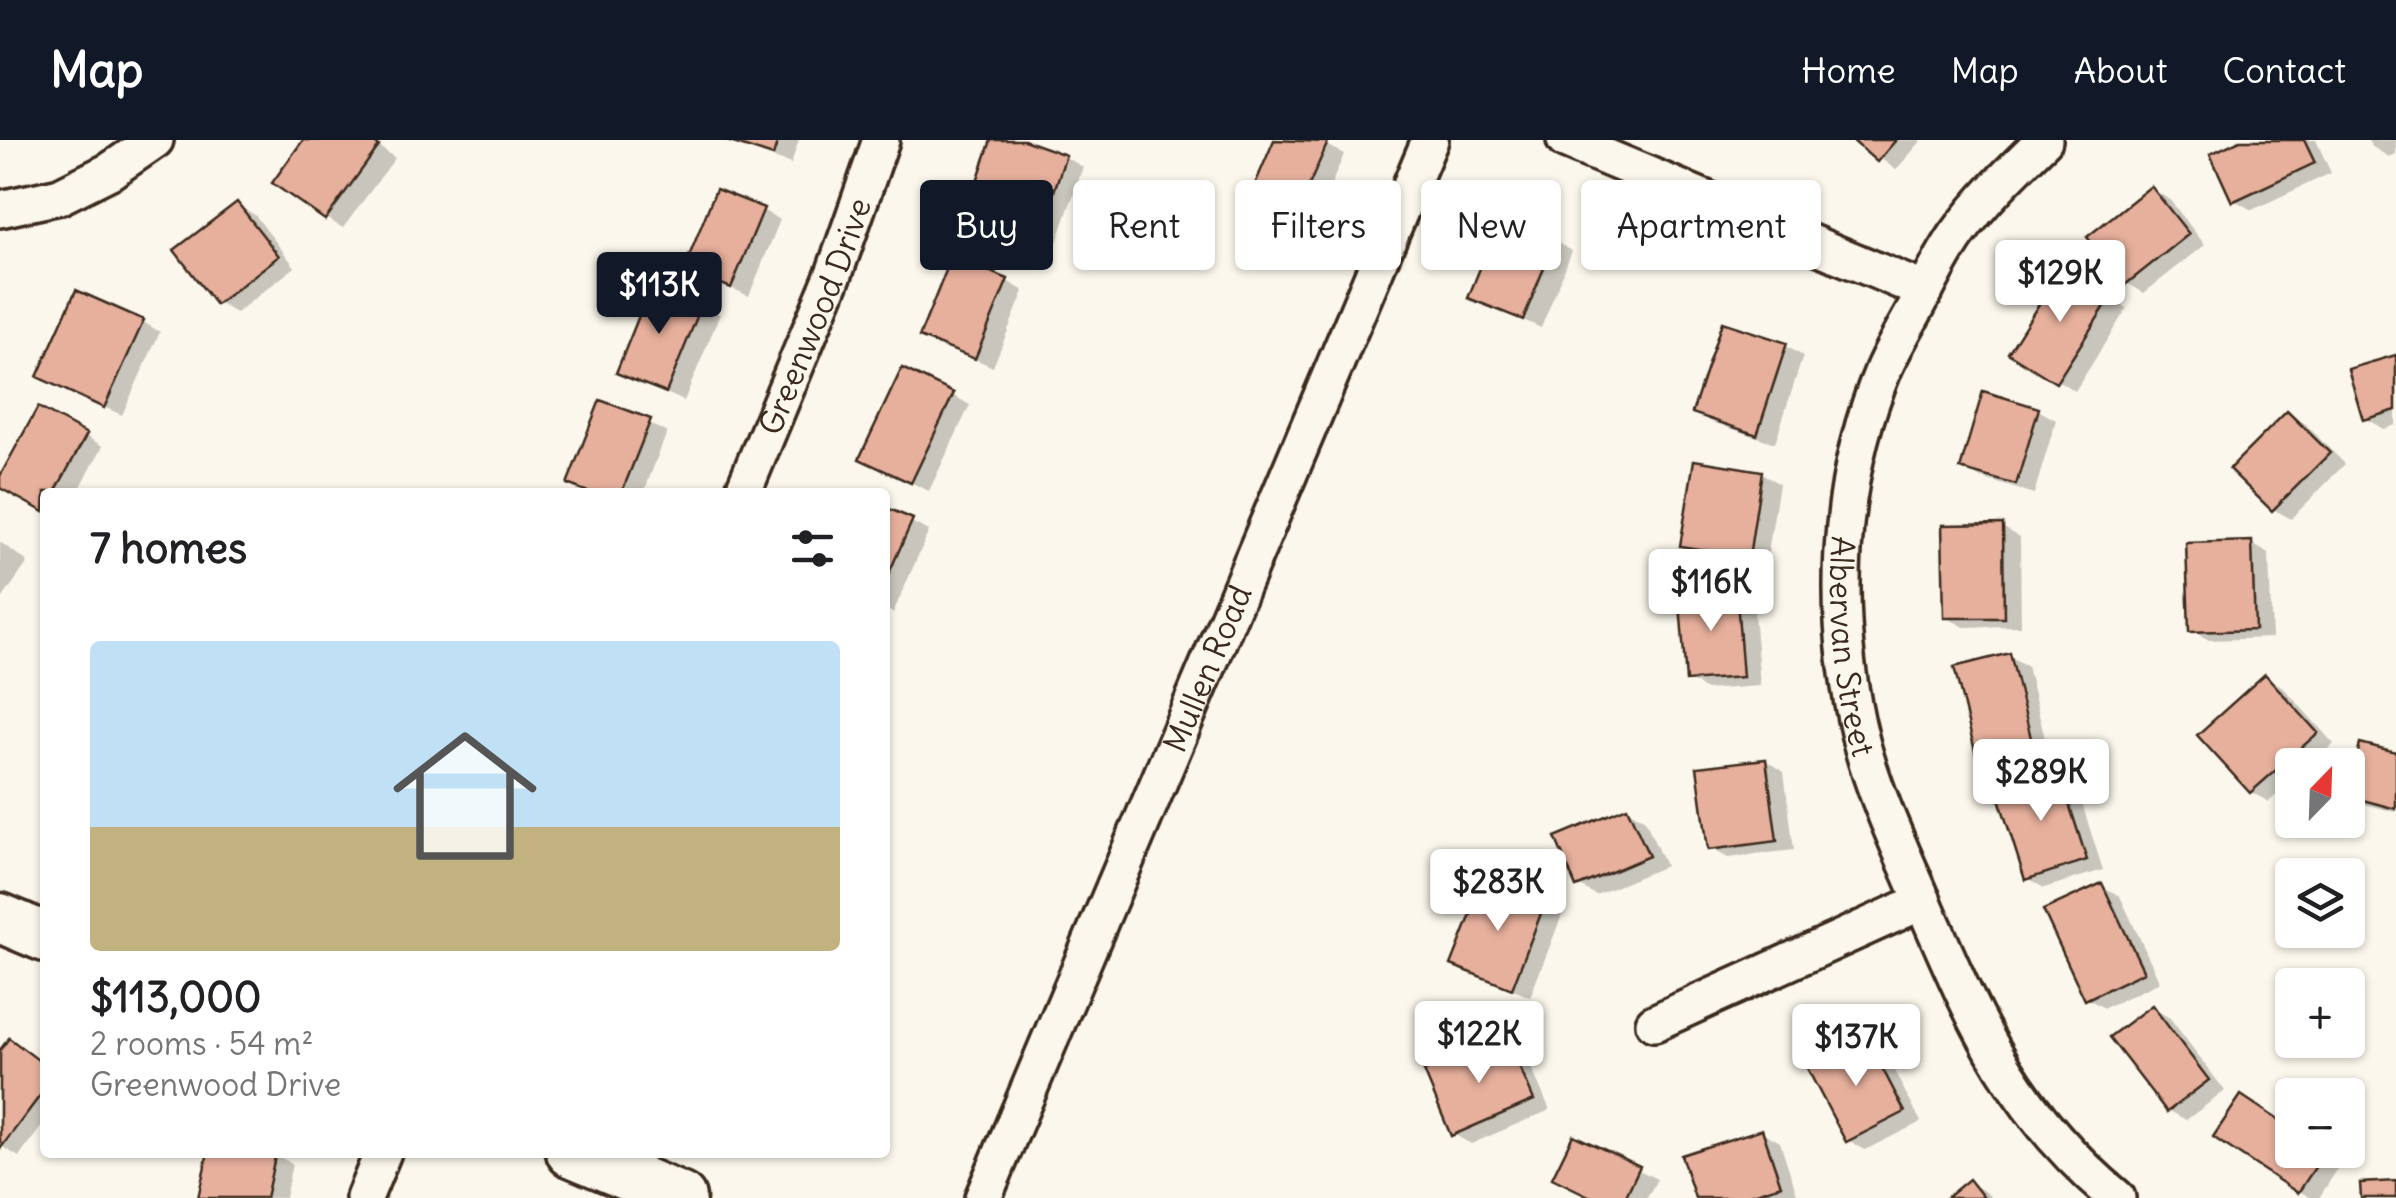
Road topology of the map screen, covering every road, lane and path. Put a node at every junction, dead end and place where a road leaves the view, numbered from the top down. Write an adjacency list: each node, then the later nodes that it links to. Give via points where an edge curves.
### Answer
1 (155, 140): 6 (street, via 60,196)
2 (881, 140): 8 (street, Greenwood Drive)
3 (1430, 140): 17 (street, Mullen Road)
4 (1566, 140): 7 (street)
5 (2044, 140): 7 (street, Albervan Street, via 1956,236)
6 (0, 210)
7 (1925, 291): 9 (street, Albervan Street, via 1870,406 1850,489 1842,566 1844,654 1862,743)
8 (745, 488)
9 (1923, 901): 12 (street); 18 (street, Albervan Street, via 1991,1051 2033,1115)
10 (0, 918): 11 (street)
11 (40, 935)
12 (1654, 1023)
13 (381, 1158): 15 (street)
14 (586, 1158): 16 (street)
15 (364, 1198)
16 (681, 1198)
17 (983, 1198)
18 (2117, 1198)

